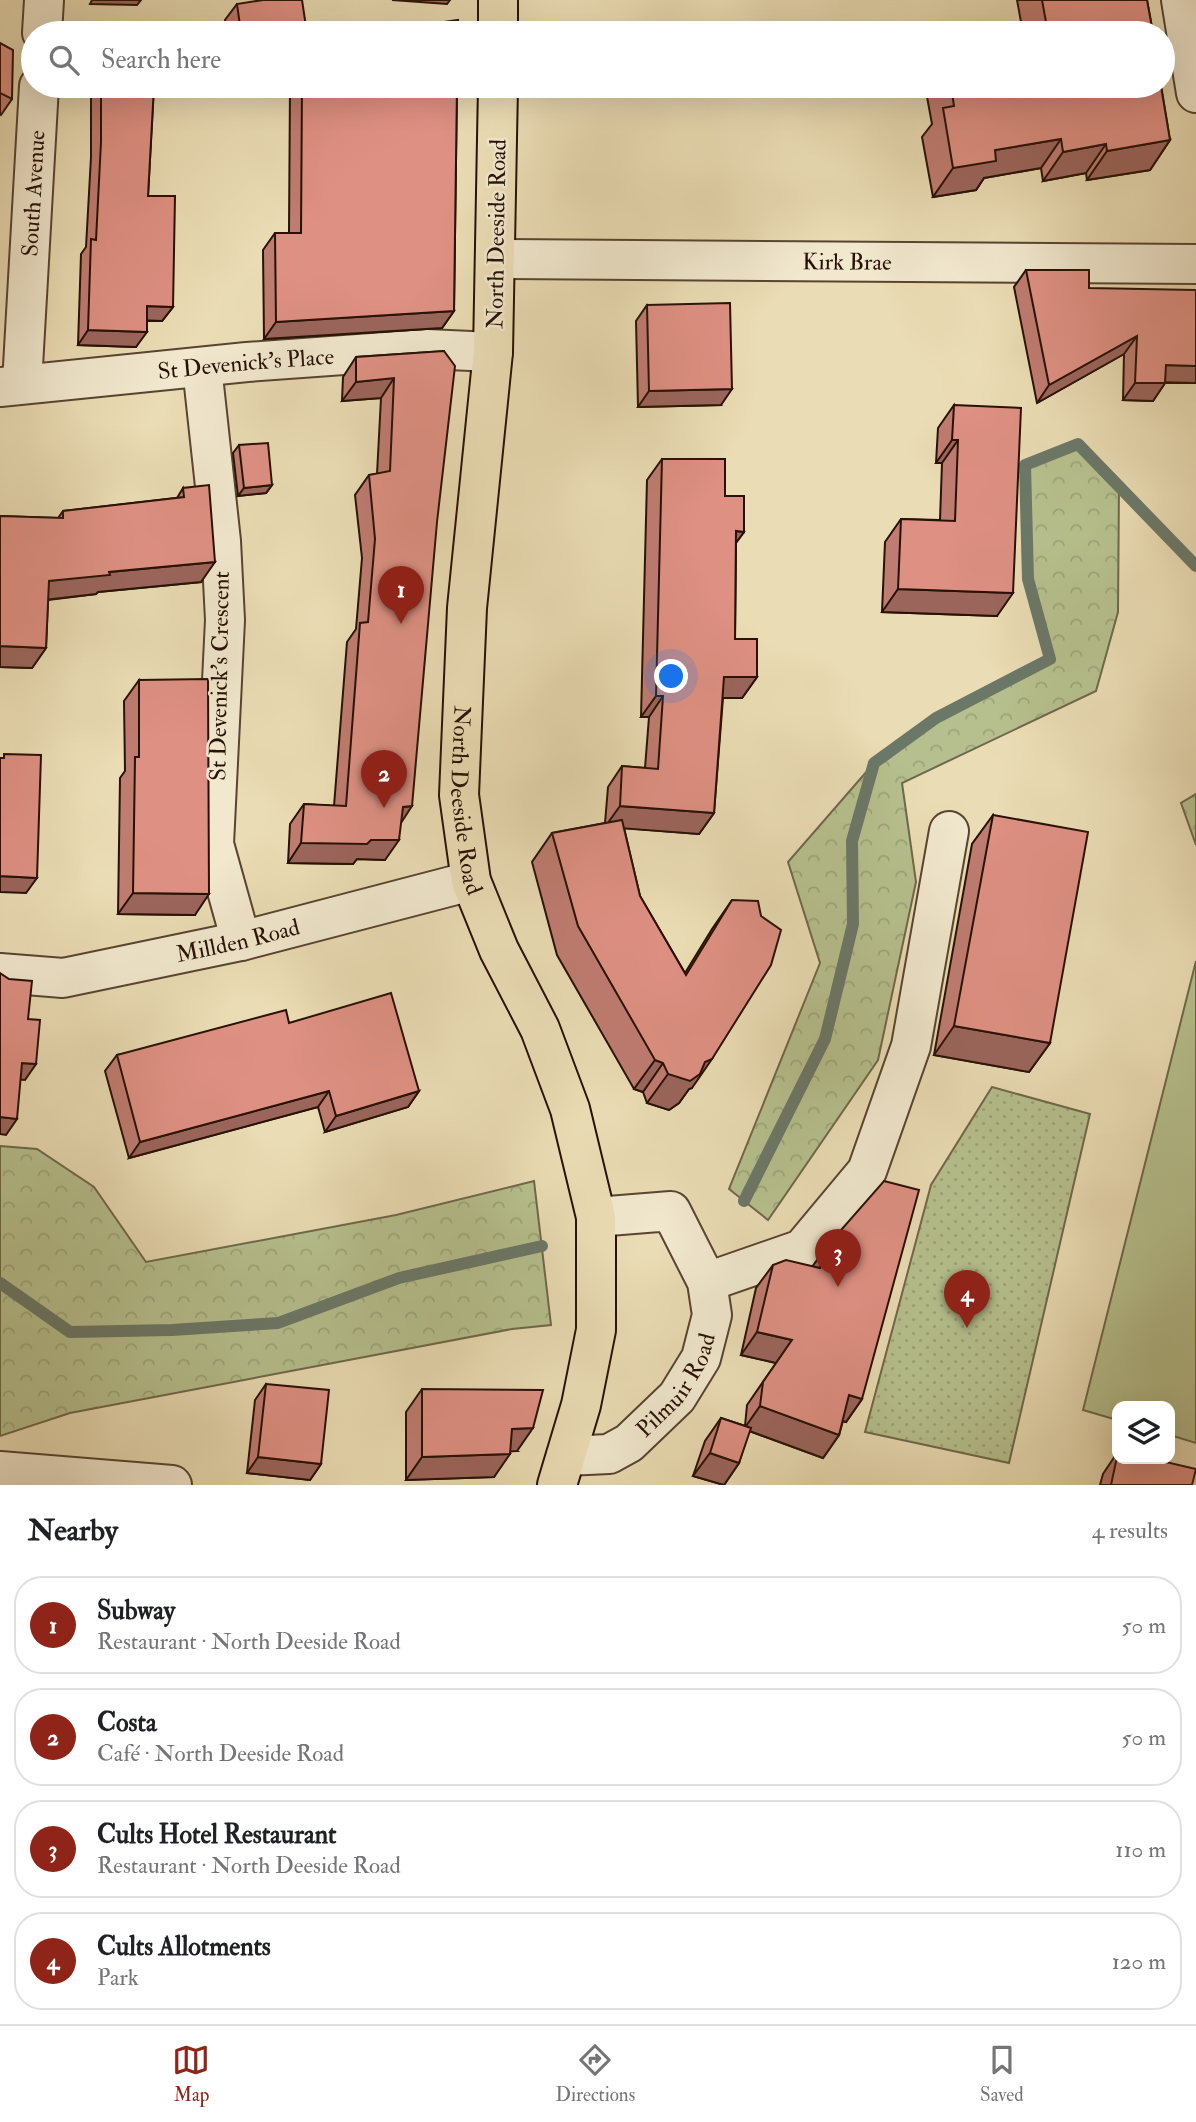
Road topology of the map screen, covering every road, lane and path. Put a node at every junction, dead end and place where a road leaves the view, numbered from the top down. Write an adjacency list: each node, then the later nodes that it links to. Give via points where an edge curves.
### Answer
1 (44, 0): 4 (street)
2 (498, 0): 5 (main road)
3 (1181, 0): 6 (street)
4 (43, 21)
5 (498, 21)
6 (1196, 93)
7 (38, 98): 13 (street, South Avenue)
8 (498, 98): 9 (main road, North Deeside Road)
9 (497, 259): 10 (street, Kirk Brae); 11 (main road, North Deeside Road)
10 (1196, 264)
11 (493, 352): 12 (street, St Devenick's Place, via 428,349); 15 (main road, North Deeside Road, via 467,608 459,795)
12 (202, 367): 13 (street, St Devenick's Place); 16 (street, St Devenick's Crescent, via 225,620 214,844)
13 (11, 386)
14 (949, 831): 19 (street, via 911,1046 867,1171 802,1249)
15 (471, 881): 16 (street, Millden Road); 18 (main road, North Deeside Road, via 553,1063 570,1109)
16 (241, 941): 17 (street, Millden Road, via 64,978)
17 (0, 973)
18 (596, 1217): 19 (street, Pilmuir Road, via 671,1211); 21 (main road, North Deeside Road, via 596,1331)
19 (707, 1282): 21 (street, Pilmuir Road, via 712,1315 707,1337 701,1358 677,1397 629,1443)
20 (0, 1471): 22 (street)
21 (562, 1471)
22 (172, 1485)

